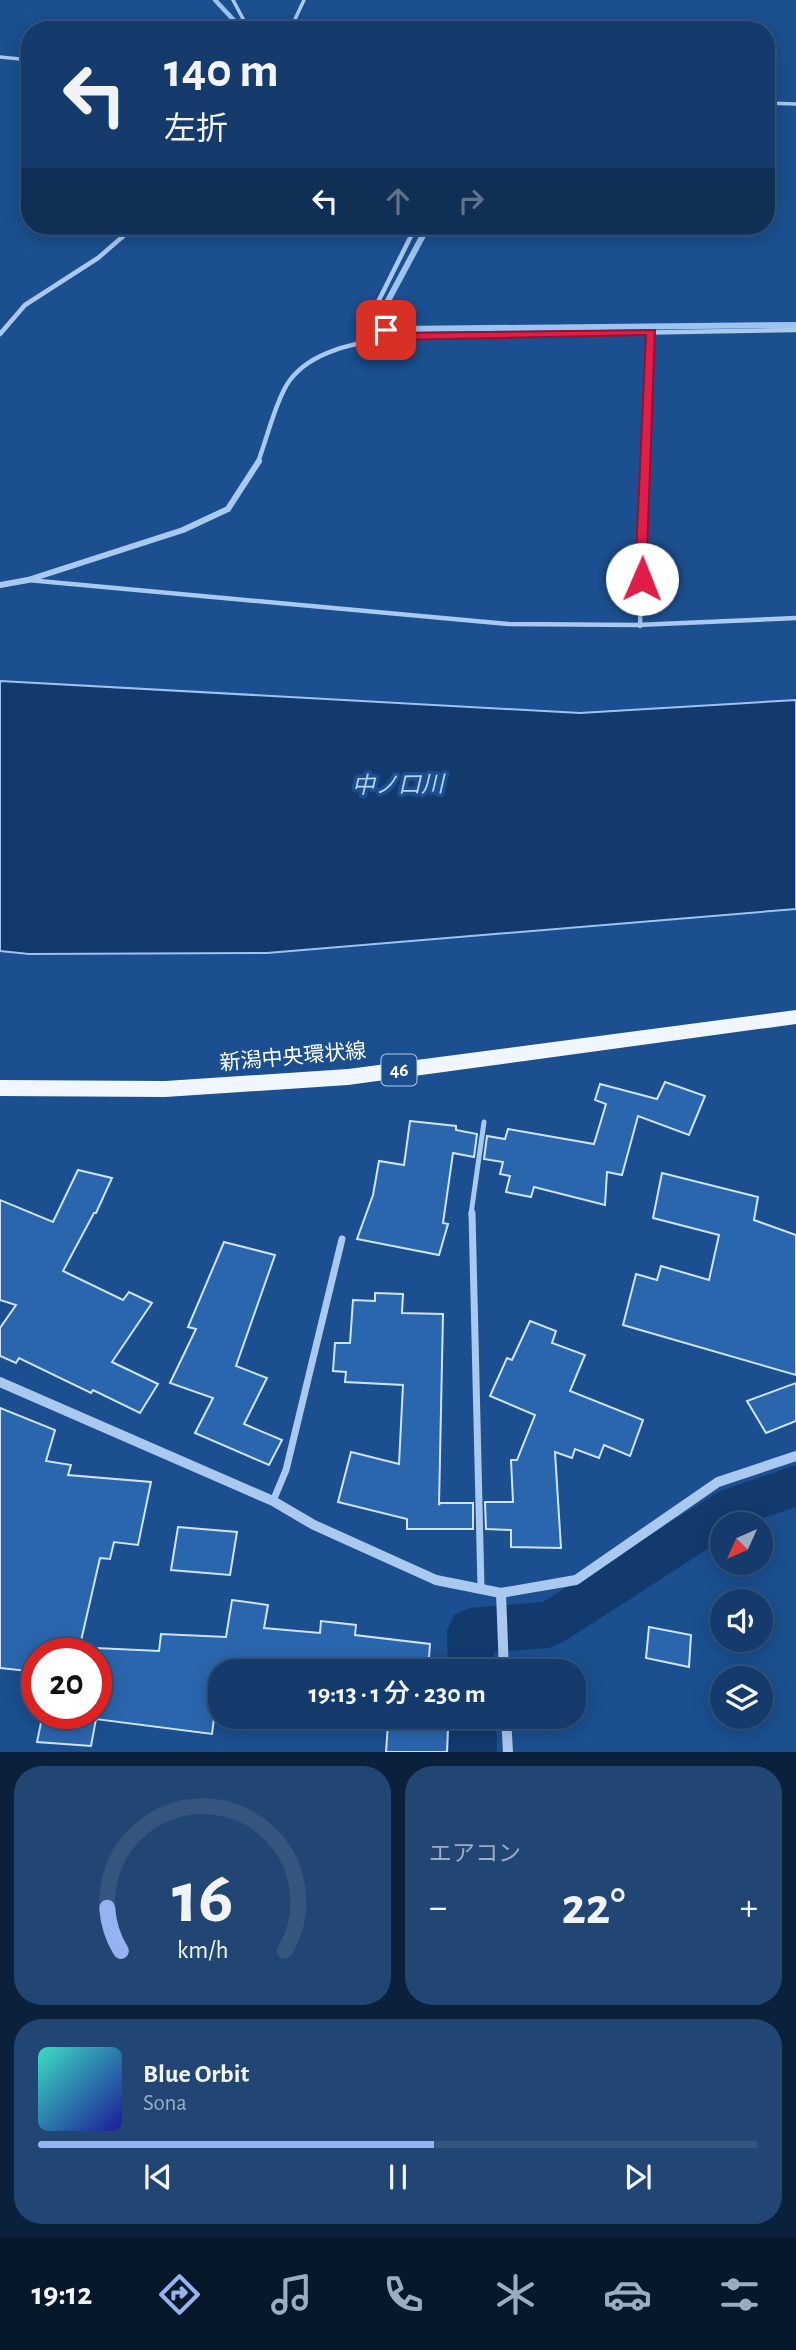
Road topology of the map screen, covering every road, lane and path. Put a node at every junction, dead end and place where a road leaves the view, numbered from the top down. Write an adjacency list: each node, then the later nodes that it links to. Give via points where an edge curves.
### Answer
1 (233, 0): 3 (street)
2 (304, 0): 4 (street)
3 (244, 21)
4 (294, 21)
5 (0, 57): 6 (street)
6 (21, 59)
7 (775, 103): 8 (street)
8 (796, 104)
9 (125, 235): 13 (street, via 98,258 25,305)
10 (412, 235): 14 (street, via 374,310)
11 (796, 330): 12 (street)
12 (651, 332): 14 (street); 15 (street)
13 (0, 334)
14 (394, 337): 16 (street, via 347,345 302,367 288,382 256,468 228,509 183,530)
15 (644, 484): 19 (lane)
16 (27, 580): 17 (street); 19 (lane, via 95,590 450,620)
17 (0, 585)
18 (796, 618): 19 (lane)
19 (640, 626)
20 (796, 1017): 21 (main road, 新潟中央環状線 / 46, via 348,1077 164,1089)
21 (0, 1088)
22 (484, 1122): 27 (lane, via 471,1218)
23 (342, 1238): 26 (lane, via 286,1470)
24 (0, 1382): 26 (street)
25 (796, 1456): 28 (street, via 718,1482 576,1580)
26 (273, 1501): 27 (street, via 314,1525 436,1580)
27 (481, 1588): 28 (street)
28 (501, 1593): 29 (street)
29 (504, 1659)
30 (507, 1729): 31 (street)
31 (508, 1752)

